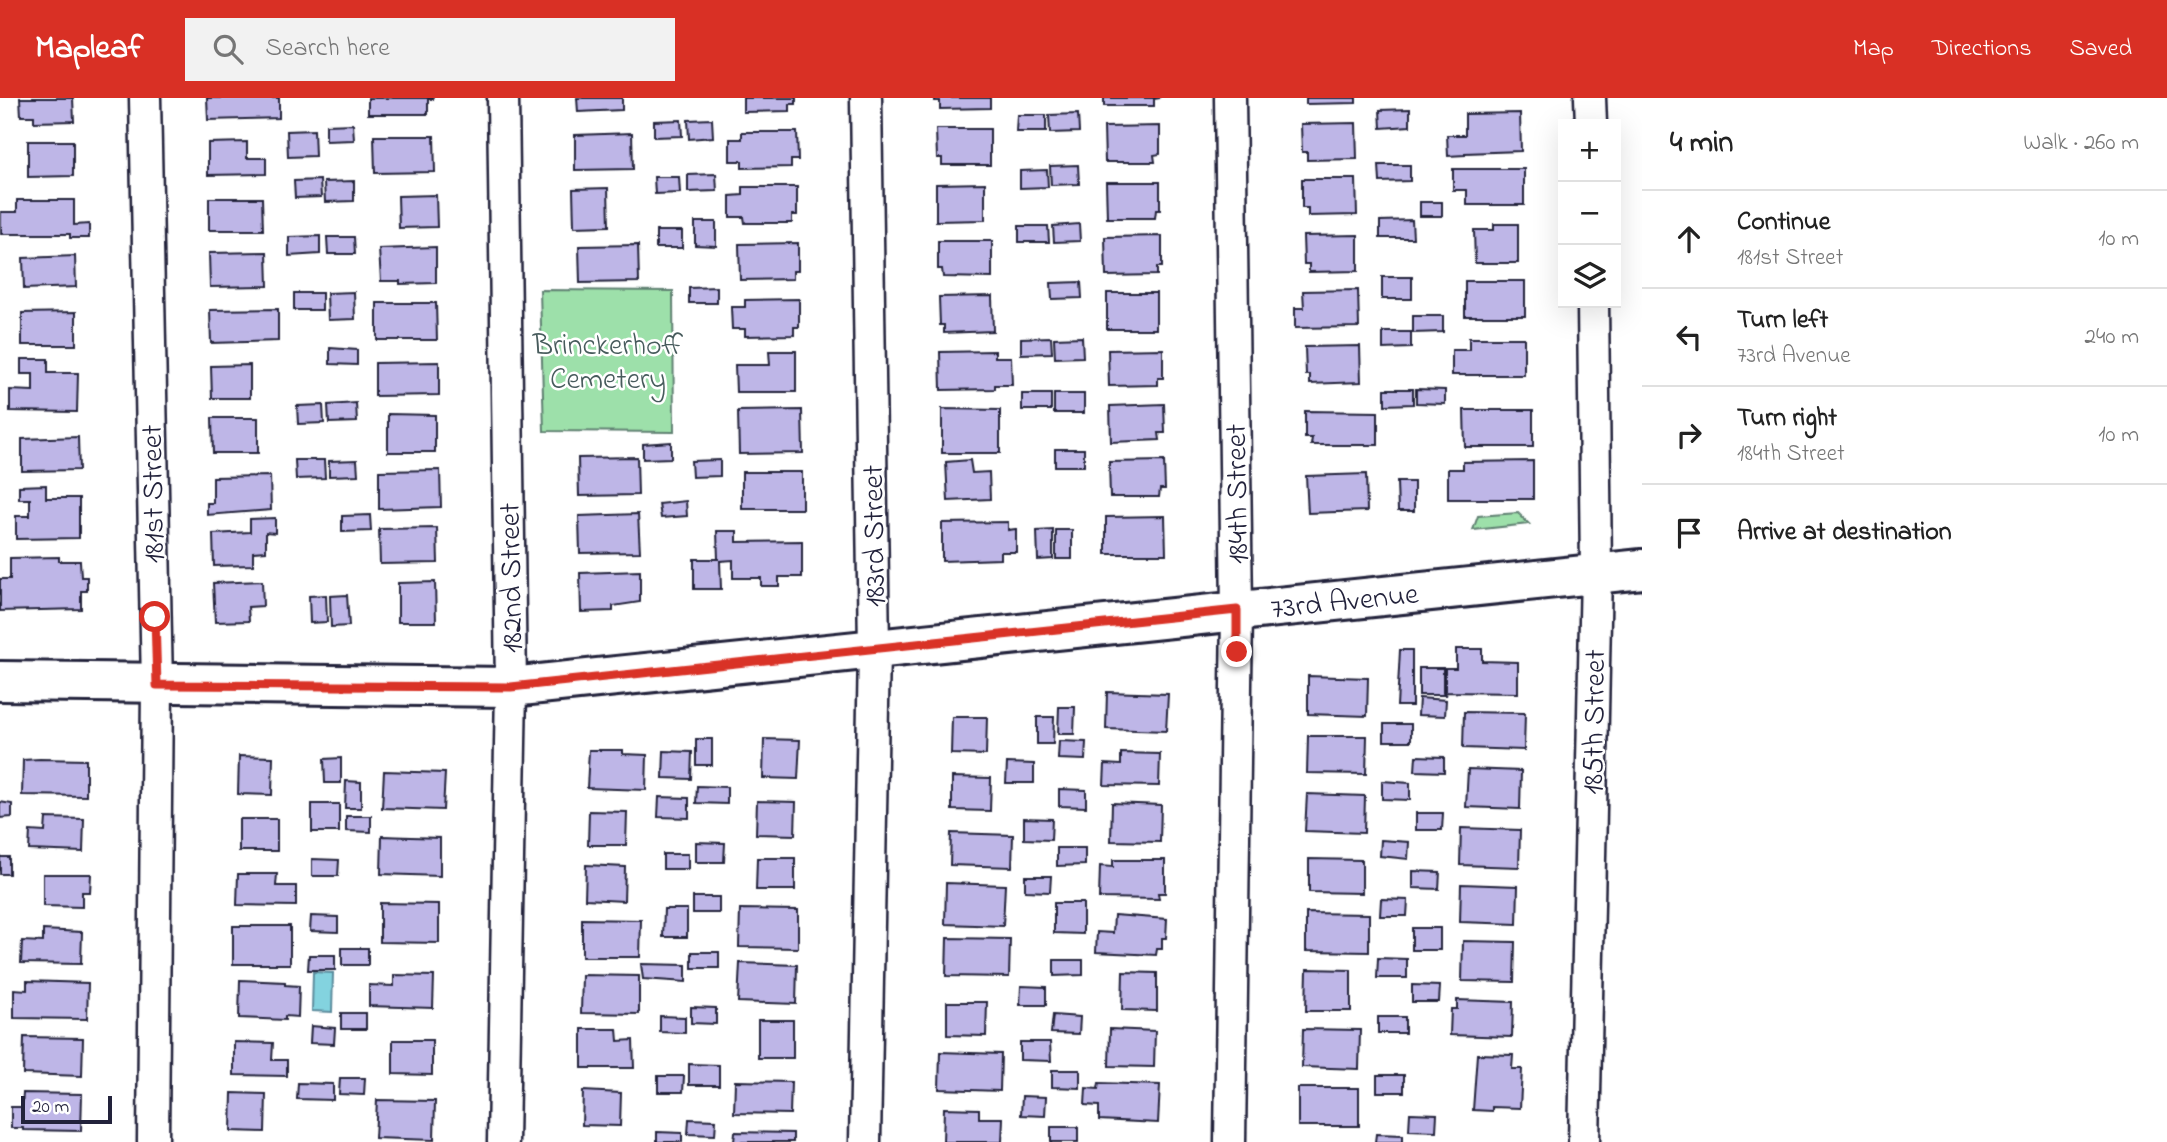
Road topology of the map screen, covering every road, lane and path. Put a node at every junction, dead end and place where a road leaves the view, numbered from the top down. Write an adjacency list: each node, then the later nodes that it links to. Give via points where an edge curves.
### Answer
1 (145, 98): 13 (street, 181st Street)
2 (503, 98): 14 (street, 182nd Street)
3 (866, 98): 11 (street, 183rd Street)
4 (1230, 98): 10 (street, 184th Street)
5 (1590, 98): 6 (street)
6 (1591, 119)
7 (1593, 308): 9 (street, 185th Street)
8 (1642, 569): 9 (street, 73rd Avenue)
9 (1597, 572): 10 (street, 73rd Avenue); 19 (street, 185th Street)
10 (1237, 610): 11 (street, 73rd Avenue); 18 (street, 184th Street)
11 (874, 650): 14 (street, 73rd Avenue); 17 (street, 183rd Street)
12 (0, 681): 13 (street, 73rd Avenue)
13 (157, 685): 14 (street, 73rd Avenue); 15 (street, 181st Street)
14 (511, 687): 16 (street, 182nd Street)
15 (153, 1142)
16 (503, 1142)
17 (865, 1142)
18 (1230, 1142)
19 (1584, 1142)

